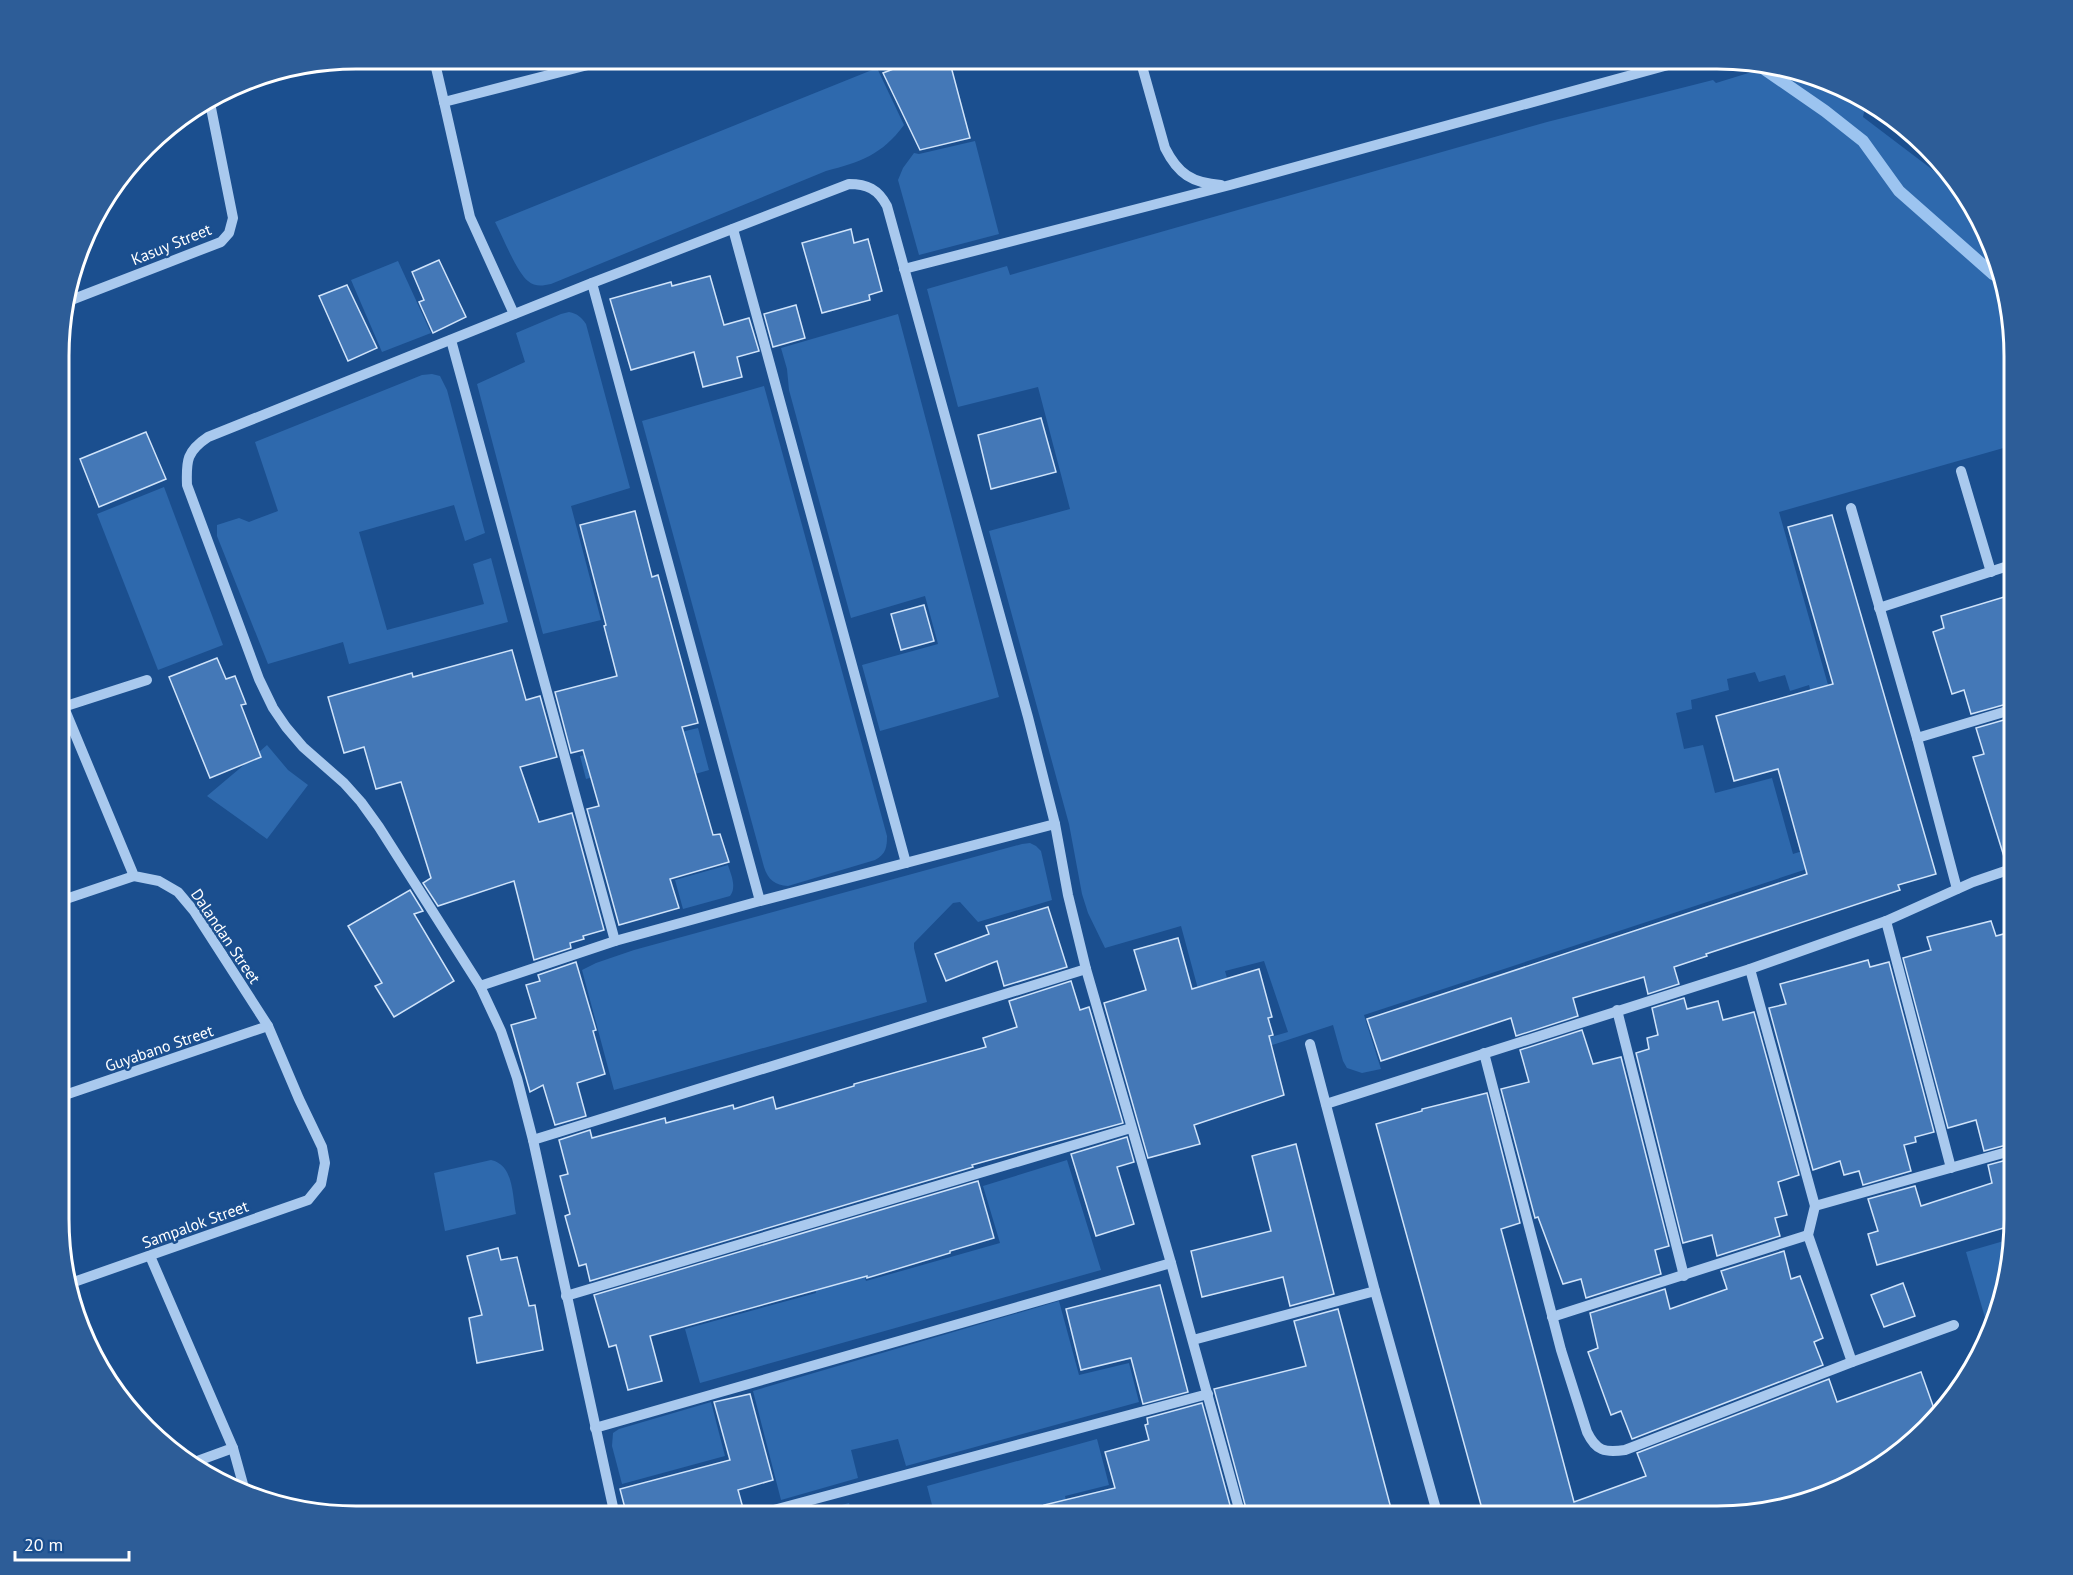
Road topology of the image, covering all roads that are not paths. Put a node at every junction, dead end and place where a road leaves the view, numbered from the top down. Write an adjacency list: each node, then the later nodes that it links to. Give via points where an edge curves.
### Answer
1 (436, 69): 5 (street)
2 (572, 69): 5 (street)
3 (1143, 69): 7 (street, via 1172,161 1192,180)
4 (1654, 69): 7 (street)
5 (444, 102): 12 (street, via 470,217)
6 (211, 109): 11 (street, Kasuy Street, via 233,218 230,233 221,242)
7 (1230, 186): 9 (street)
8 (733, 229): 9 (street, via 849,184 862,184 874,189 887,206); 10 (street); 25 (street)
9 (904, 269): 24 (street)
10 (592, 282): 12 (street); 30 (street)
11 (75, 298)
12 (514, 314): 13 (street)
13 (451, 340): 32 (street); 35 (street, via 208,437 197,444 186,468 187,485 273,708 303,747 361,802)
14 (1961, 471): 17 (street)
15 (1851, 508): 18 (street)
16 (2004, 567): 17 (street)
17 (1991, 572): 18 (street)
18 (1879, 608): 23 (street)
19 (147, 680): 20 (street)
20 (69, 702)
21 (2004, 712): 23 (street)
22 (69, 723): 27 (street)
23 (1917, 738): 28 (street)
24 (1055, 824): 25 (street); 33 (street)
25 (906, 863): 30 (street)
26 (2004, 872): 28 (street)
27 (134, 876): 29 (street); 37 (street, Dalandan Street, via 159,881 178,892)
28 (1957, 889): 31 (street)
29 (69, 898)
30 (760, 901): 32 (street)
31 (1886, 921): 34 (street); 45 (street)
32 (615, 941): 35 (street)
33 (1086, 969): 42 (street); 43 (street)
34 (1750, 969): 36 (street); 47 (street)
35 (480, 986): 43 (street, via 501,1031)
36 (1617, 1011): 39 (street); 51 (street)
37 (268, 1026): 40 (street, Guyabano Street); 46 (street, Dalandan Street, via 322,1147 325,1163)
38 (1310, 1044): 41 (street)
39 (1484, 1053): 41 (street); 55 (street)
40 (69, 1094)
41 (1326, 1104): 53 (street)
42 (1131, 1128): 50 (street); 54 (street)
43 (533, 1140): 54 (street)
44 (2004, 1152): 45 (street)
45 (1951, 1168): 47 (street)
46 (321, 1184): 49 (street, Sampalok Street, via 308,1200)
47 (1815, 1206): 48 (street)
48 (1808, 1235): 51 (street); 58 (street)
49 (150, 1256): 52 (street, Sampalok Street); 61 (street)
50 (1171, 1263): 57 (street); 60 (street)
51 (1684, 1276): 55 (street)
52 (76, 1281)
53 (1375, 1291): 57 (street); 67 (street)
54 (566, 1296): 60 (street)
55 (1552, 1317): 58 (street, via 1591,1441 1600,1449 1614,1452)
56 (1954, 1325): 58 (street)
57 (1192, 1340): 59 (street)
58 (1852, 1362)
59 (1208, 1394): 65 (street); 66 (street)
60 (596, 1428): 64 (street)
61 (233, 1448): 62 (street); 63 (street)
62 (200, 1459)
63 (243, 1482)
64 (613, 1506)
65 (788, 1506)
66 (1238, 1506)
67 (1435, 1506)

